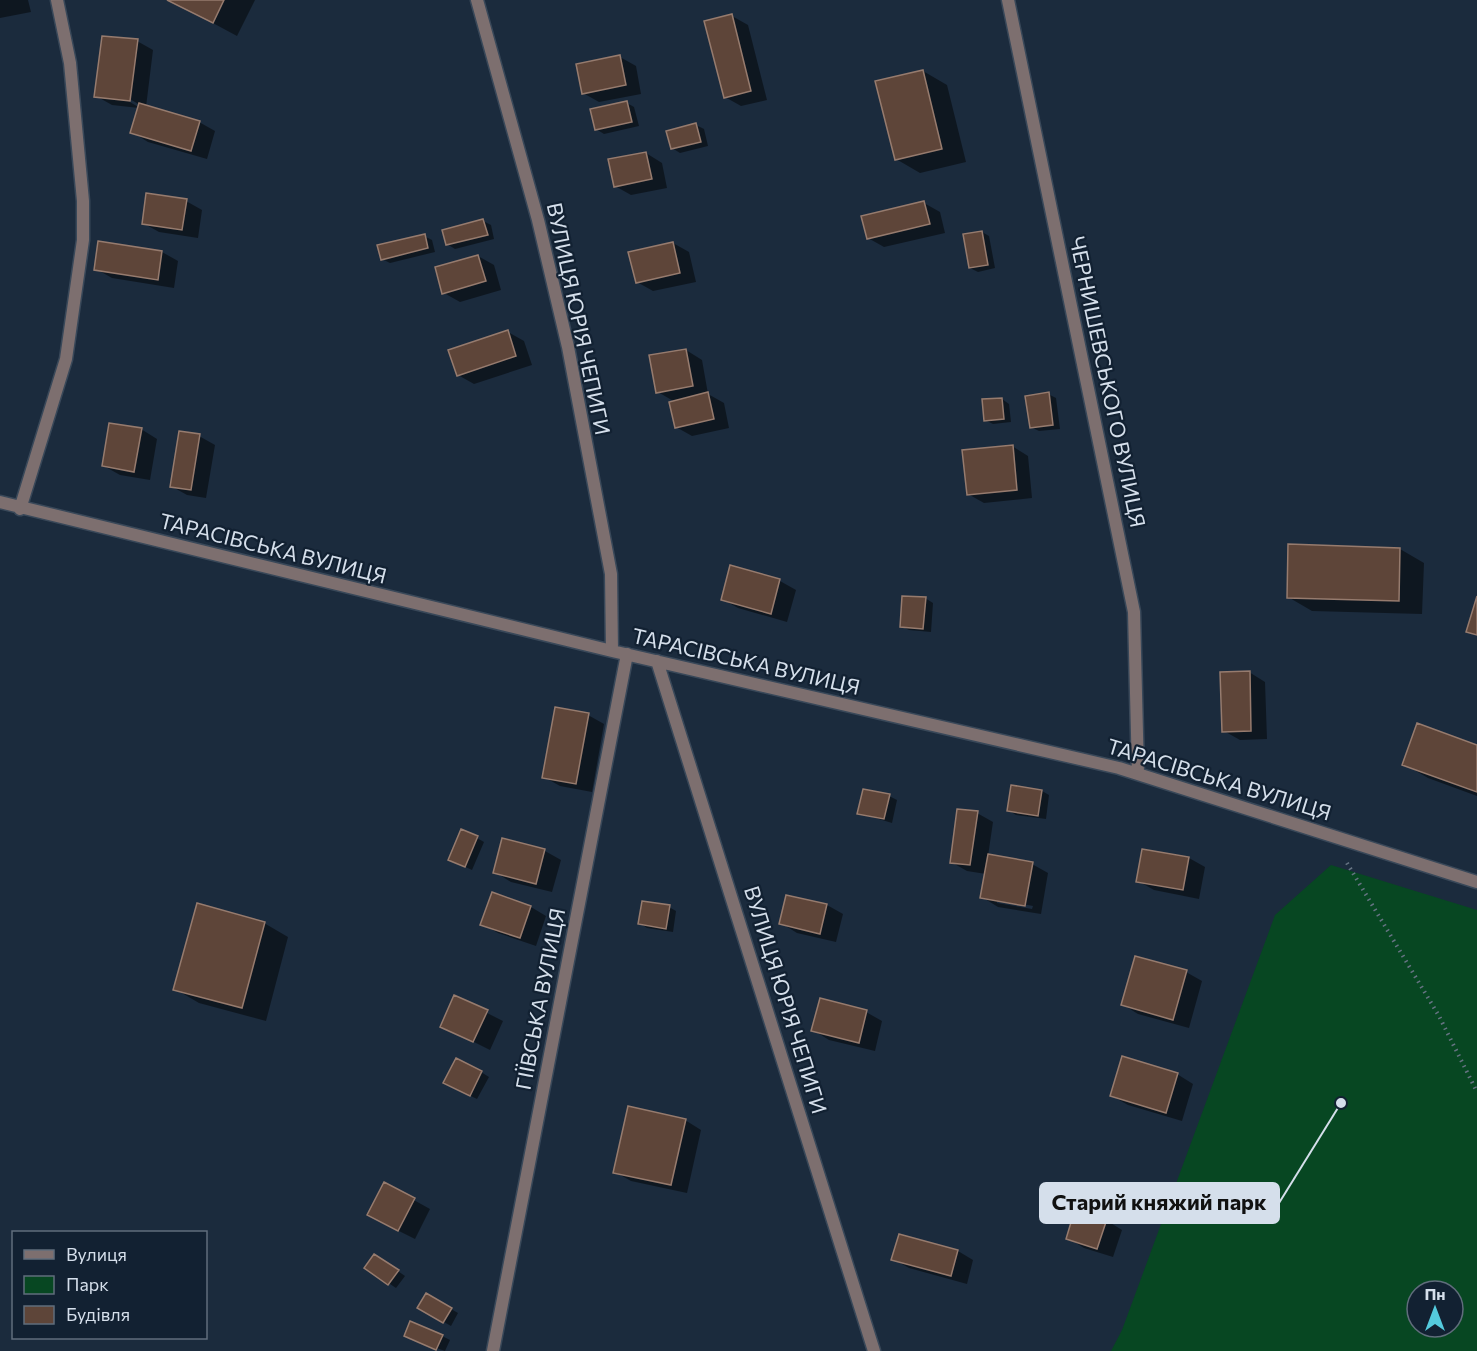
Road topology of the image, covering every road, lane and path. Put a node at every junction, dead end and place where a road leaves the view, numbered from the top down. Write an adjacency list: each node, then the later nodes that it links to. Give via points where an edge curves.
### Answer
1 (57, 0): 5 (street, via 70,63 83,240 66,359)
2 (477, 0): 6 (street, ВУЛИЦЯ ЮРІЯ ЧЕПИГИ, via 538,220 568,347 611,574)
3 (1008, 0): 9 (street, ЧЕРНИШЕВСЬКОГО ВУЛИЦЯ, via 1134,612)
4 (0, 502): 5 (street, ТАРАСІВСЬКА ВУЛИЦЯ)
5 (20, 509): 6 (street, ТАРАСІВСЬКА ВУЛИЦЯ)
6 (612, 651): 7 (street, ТАРАСІВСЬКА ВУЛИЦЯ)
7 (627, 654): 8 (street, ТАРАСІВСЬКА ВУЛИЦЯ); 13 (street, ГІЇВСЬКА ВУЛИЦЯ)
8 (657, 661): 9 (street, ТАРАСІВСЬКА ВУЛИЦЯ); 14 (street, ВУЛИЦЯ ЮРІЯ ЧЕПИГИ)
9 (1138, 774): 10 (street, ТАРАСІВСЬКА ВУЛИЦЯ)
10 (1331, 836): 11 (street, ТАРАСІВСЬКА ВУЛИЦЯ); 12 (path, via 1439,1016)
11 (1477, 882)
12 (1477, 1092)
13 (493, 1351)
14 (874, 1351)

